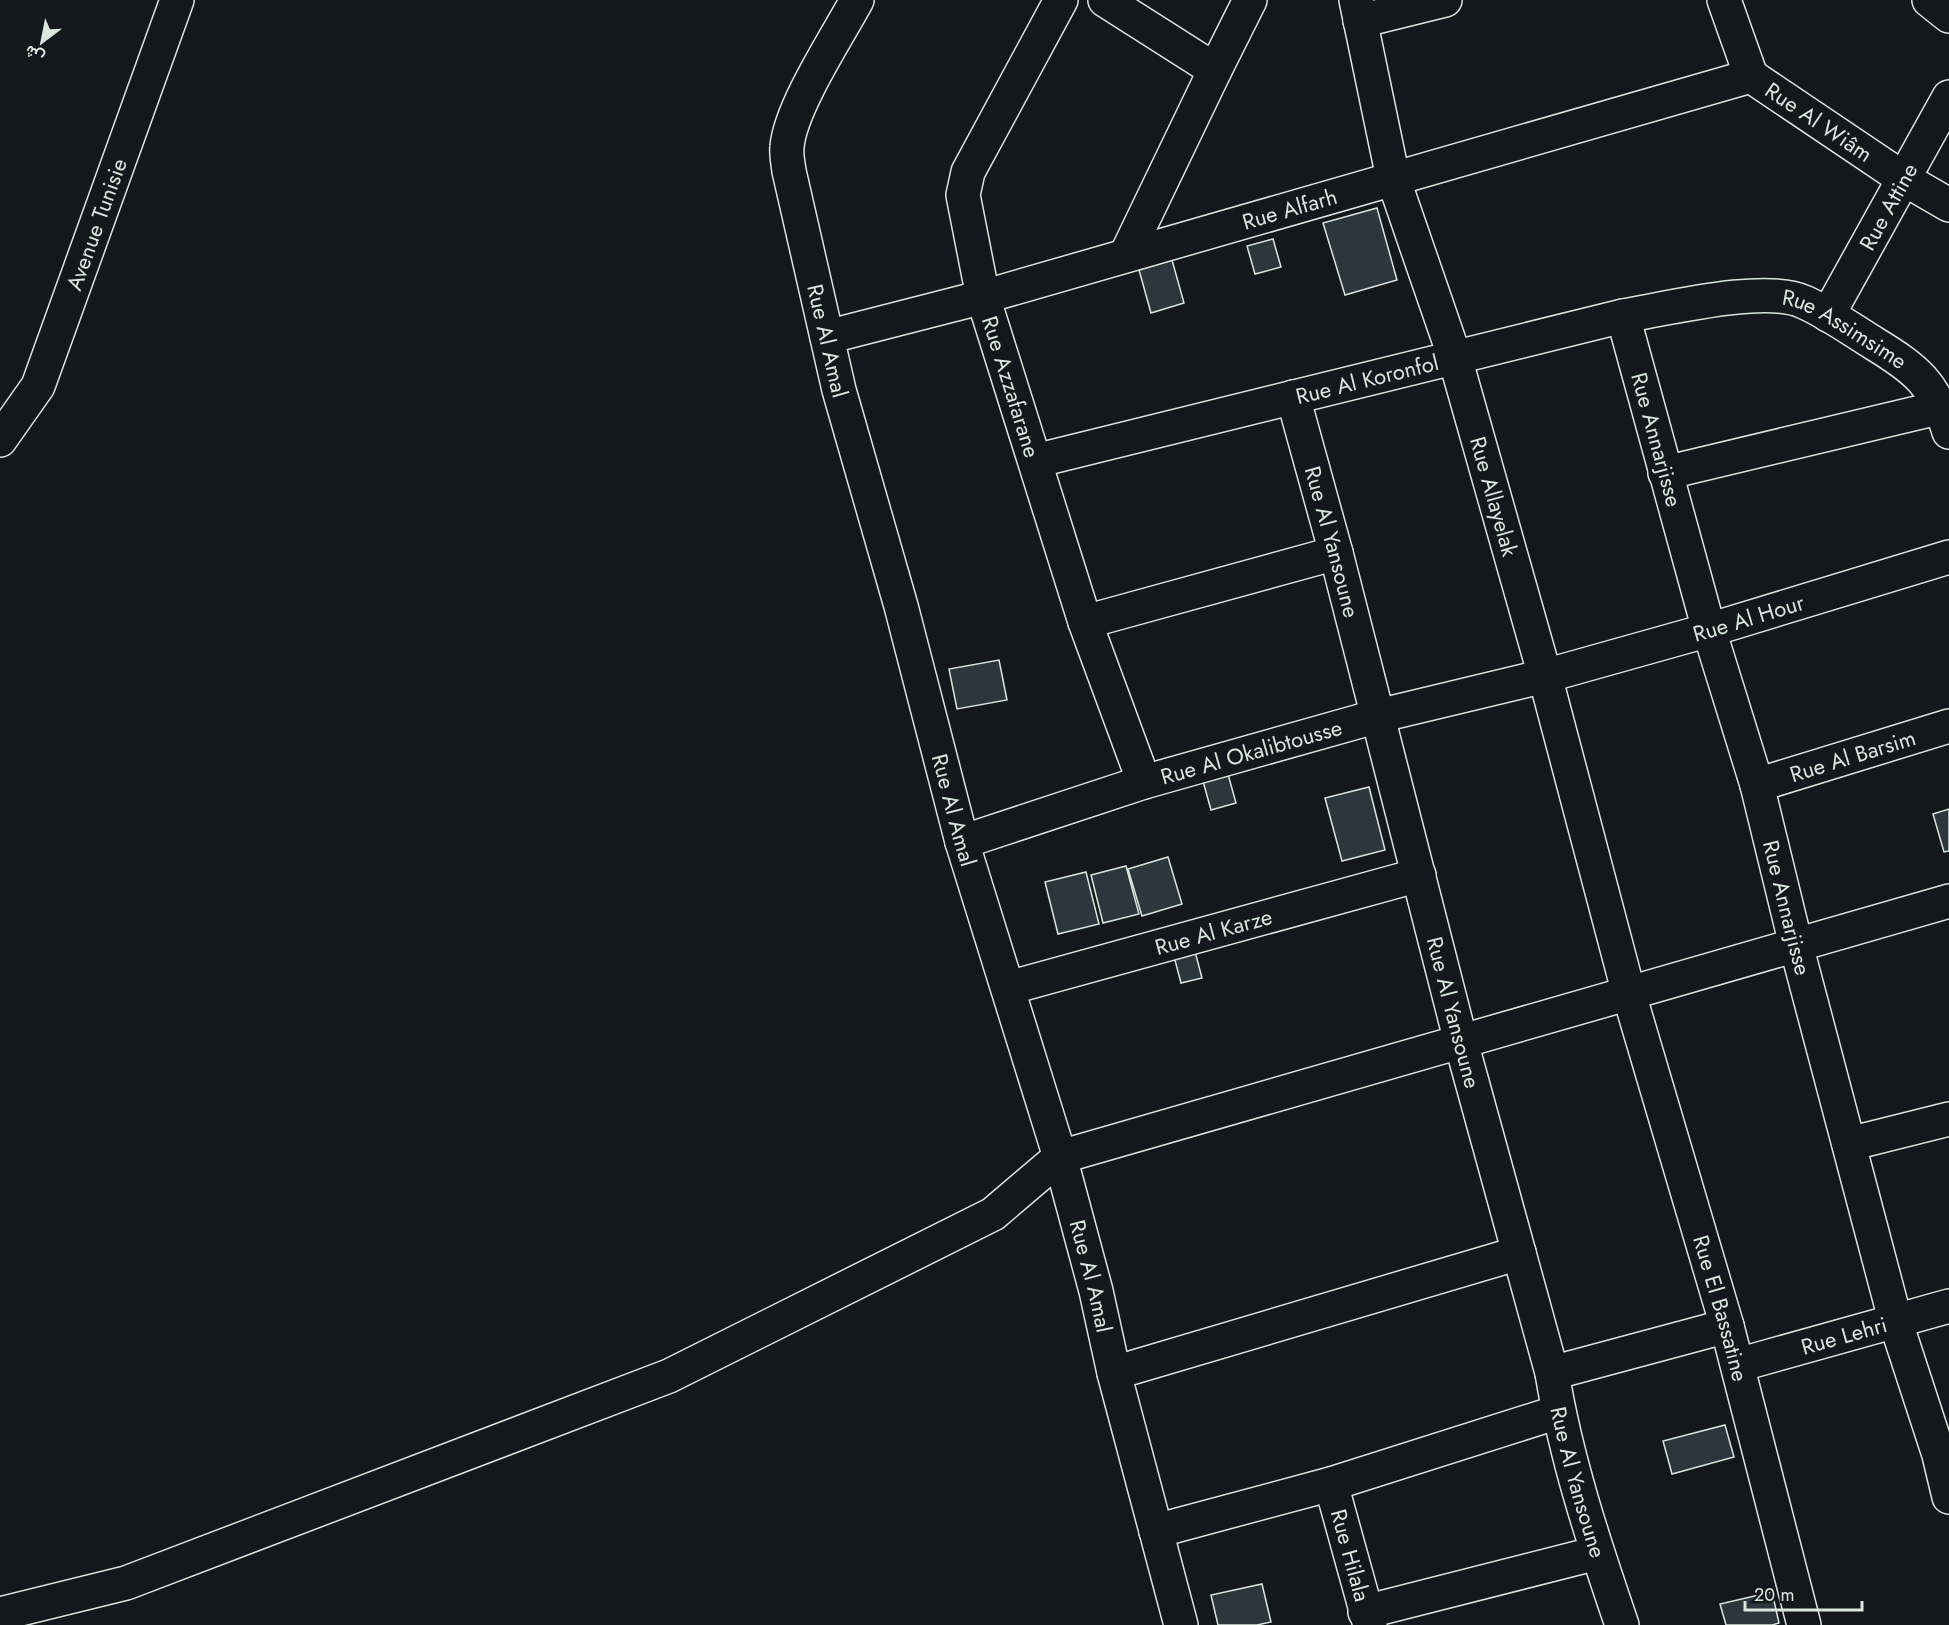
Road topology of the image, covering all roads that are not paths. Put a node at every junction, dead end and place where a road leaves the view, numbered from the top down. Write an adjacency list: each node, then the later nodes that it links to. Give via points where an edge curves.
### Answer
1 (177, 0): 26 (street, Avenue Tunisie, via 38,386)
2 (858, 0): 22 (street, Rue Al Amal, via 793,121 787,148)
3 (1061, 0): 18 (street, Rue Azzafarane, via 965,183 963,195)
4 (1105, 0): 11 (street)
5 (1250, 0): 11 (street)
6 (1445, 0): 9 (street)
7 (1724, 0): 12 (street)
8 (1929, 0): 10 (street)
9 (1358, 10): 14 (street, Rue Allayelak)
10 (1949, 16)
11 (1215, 70): 17 (street)
12 (1750, 76): 14 (street, Rue Alfarh); 15 (street, Rue Al Wiâm)
13 (1949, 97): 15 (street, Rue Attine)
14 (1394, 178): 17 (street, Rue Alfarh); 23 (street, Rue Allayelak)
15 (1904, 179): 16 (street, Rue Al Wiâm); 20 (street, Rue Attine)
16 (1949, 205)
17 (1126, 255): 18 (street, Rue Alfarh)
18 (983, 297): 22 (street, Rue Alfarh); 27 (street, Rue Azzafarane)
19 (1700, 303): 20 (street, Rue Assimsime, via 1721,298 1780,297 1802,301); 21 (street, Rue Al Koronfol)
20 (1828, 315): 25 (street, Rue Assimsime, via 1910,366 1923,378)
21 (1623, 316): 23 (street, Rue Al Koronfol); 28 (street, Rue Annarjisse)
22 (827, 337): 38 (street, Rue Al Amal)
23 (1455, 358): 24 (street, Rue Al Koronfol); 33 (street, Rue Allayelak)
24 (1293, 398): 27 (street, Rue Al Koronfol); 29 (street, Rue Al Yansoune)
25 (1945, 419): 28 (street)
26 (0, 440)
27 (1035, 461): 31 (street, Rue Azzafarane)
28 (1665, 473): 32 (street, Rue Annarjisse)
29 (1336, 553): 31 (street); 34 (street, Rue Al Yansoune)
30 (1949, 557): 32 (street, Rue Al Hour)
31 (1085, 622): 36 (street, Rue Azzafarane)
32 (1709, 630): 33 (street, Rue Al Hour); 37 (street, Rue Annarjisse)
33 (1545, 675): 34 (street, Rue Al Okalibtousse); 43 (street, Rue Allayelak)
34 (1378, 716): 36 (street, Rue Al Okalibtousse); 39 (street, Rue Al Yansoune)
35 (1949, 726): 37 (street, Rue Al Barsim)
36 (1144, 782): 38 (street, Rue Al Okalibtousse)
37 (1757, 785): 41 (street, Rue Annarjisse)
38 (962, 842): 42 (street, Rue Al Amal)
39 (1419, 875): 42 (street, Rue Al Karze); 44 (street, Rue Al Yansoune)
40 (1949, 901): 41 (street)
41 (1796, 945): 43 (street); 46 (street, Rue Annarjisse)
42 (1008, 988): 47 (street, Rue Al Amal)
43 (1629, 994): 44 (street); 51 (street, Rue El Bassatine)
44 (1461, 1042): 47 (street); 48 (street, Rue Al Yansoune)
45 (1949, 1119): 46 (street)
46 (1849, 1144): 50 (street, Rue Annarjisse)
47 (1060, 1157): 53 (street, Rue Al Amal); 61 (street, via 993,1214 669,1376 126,1583)
48 (1519, 1253): 53 (street); 54 (street, Rue Al Yansoune)
49 (1949, 1306): 50 (street, Rue Lehri)
50 (1896, 1323): 52 (street, Rue Lehri); 56 (street, Rue Annarjisse)
51 (1727, 1326): 52 (street, Rue El Bassatine); 54 (street)
52 (1738, 1365): 65 (street, Rue El Bassatine)
53 (1114, 1373): 59 (street, Rue Al Amal)
54 (1552, 1373): 55 (street, Rue Al Yansoune)
55 (1558, 1412): 57 (street); 60 (street, Rue Al Yansoune)
56 (1944, 1454): 58 (street, Rue Annarjisse)
57 (1331, 1484): 59 (street); 62 (street, Rue Hilala)
58 (1949, 1497)
59 (1156, 1531): 63 (street, Rue Al Amal)
60 (1597, 1553): 62 (street); 64 (street, Rue Al Yansoune)
61 (0, 1614)
62 (1367, 1618)
63 (1181, 1625)
64 (1622, 1625)
65 (1804, 1625)

